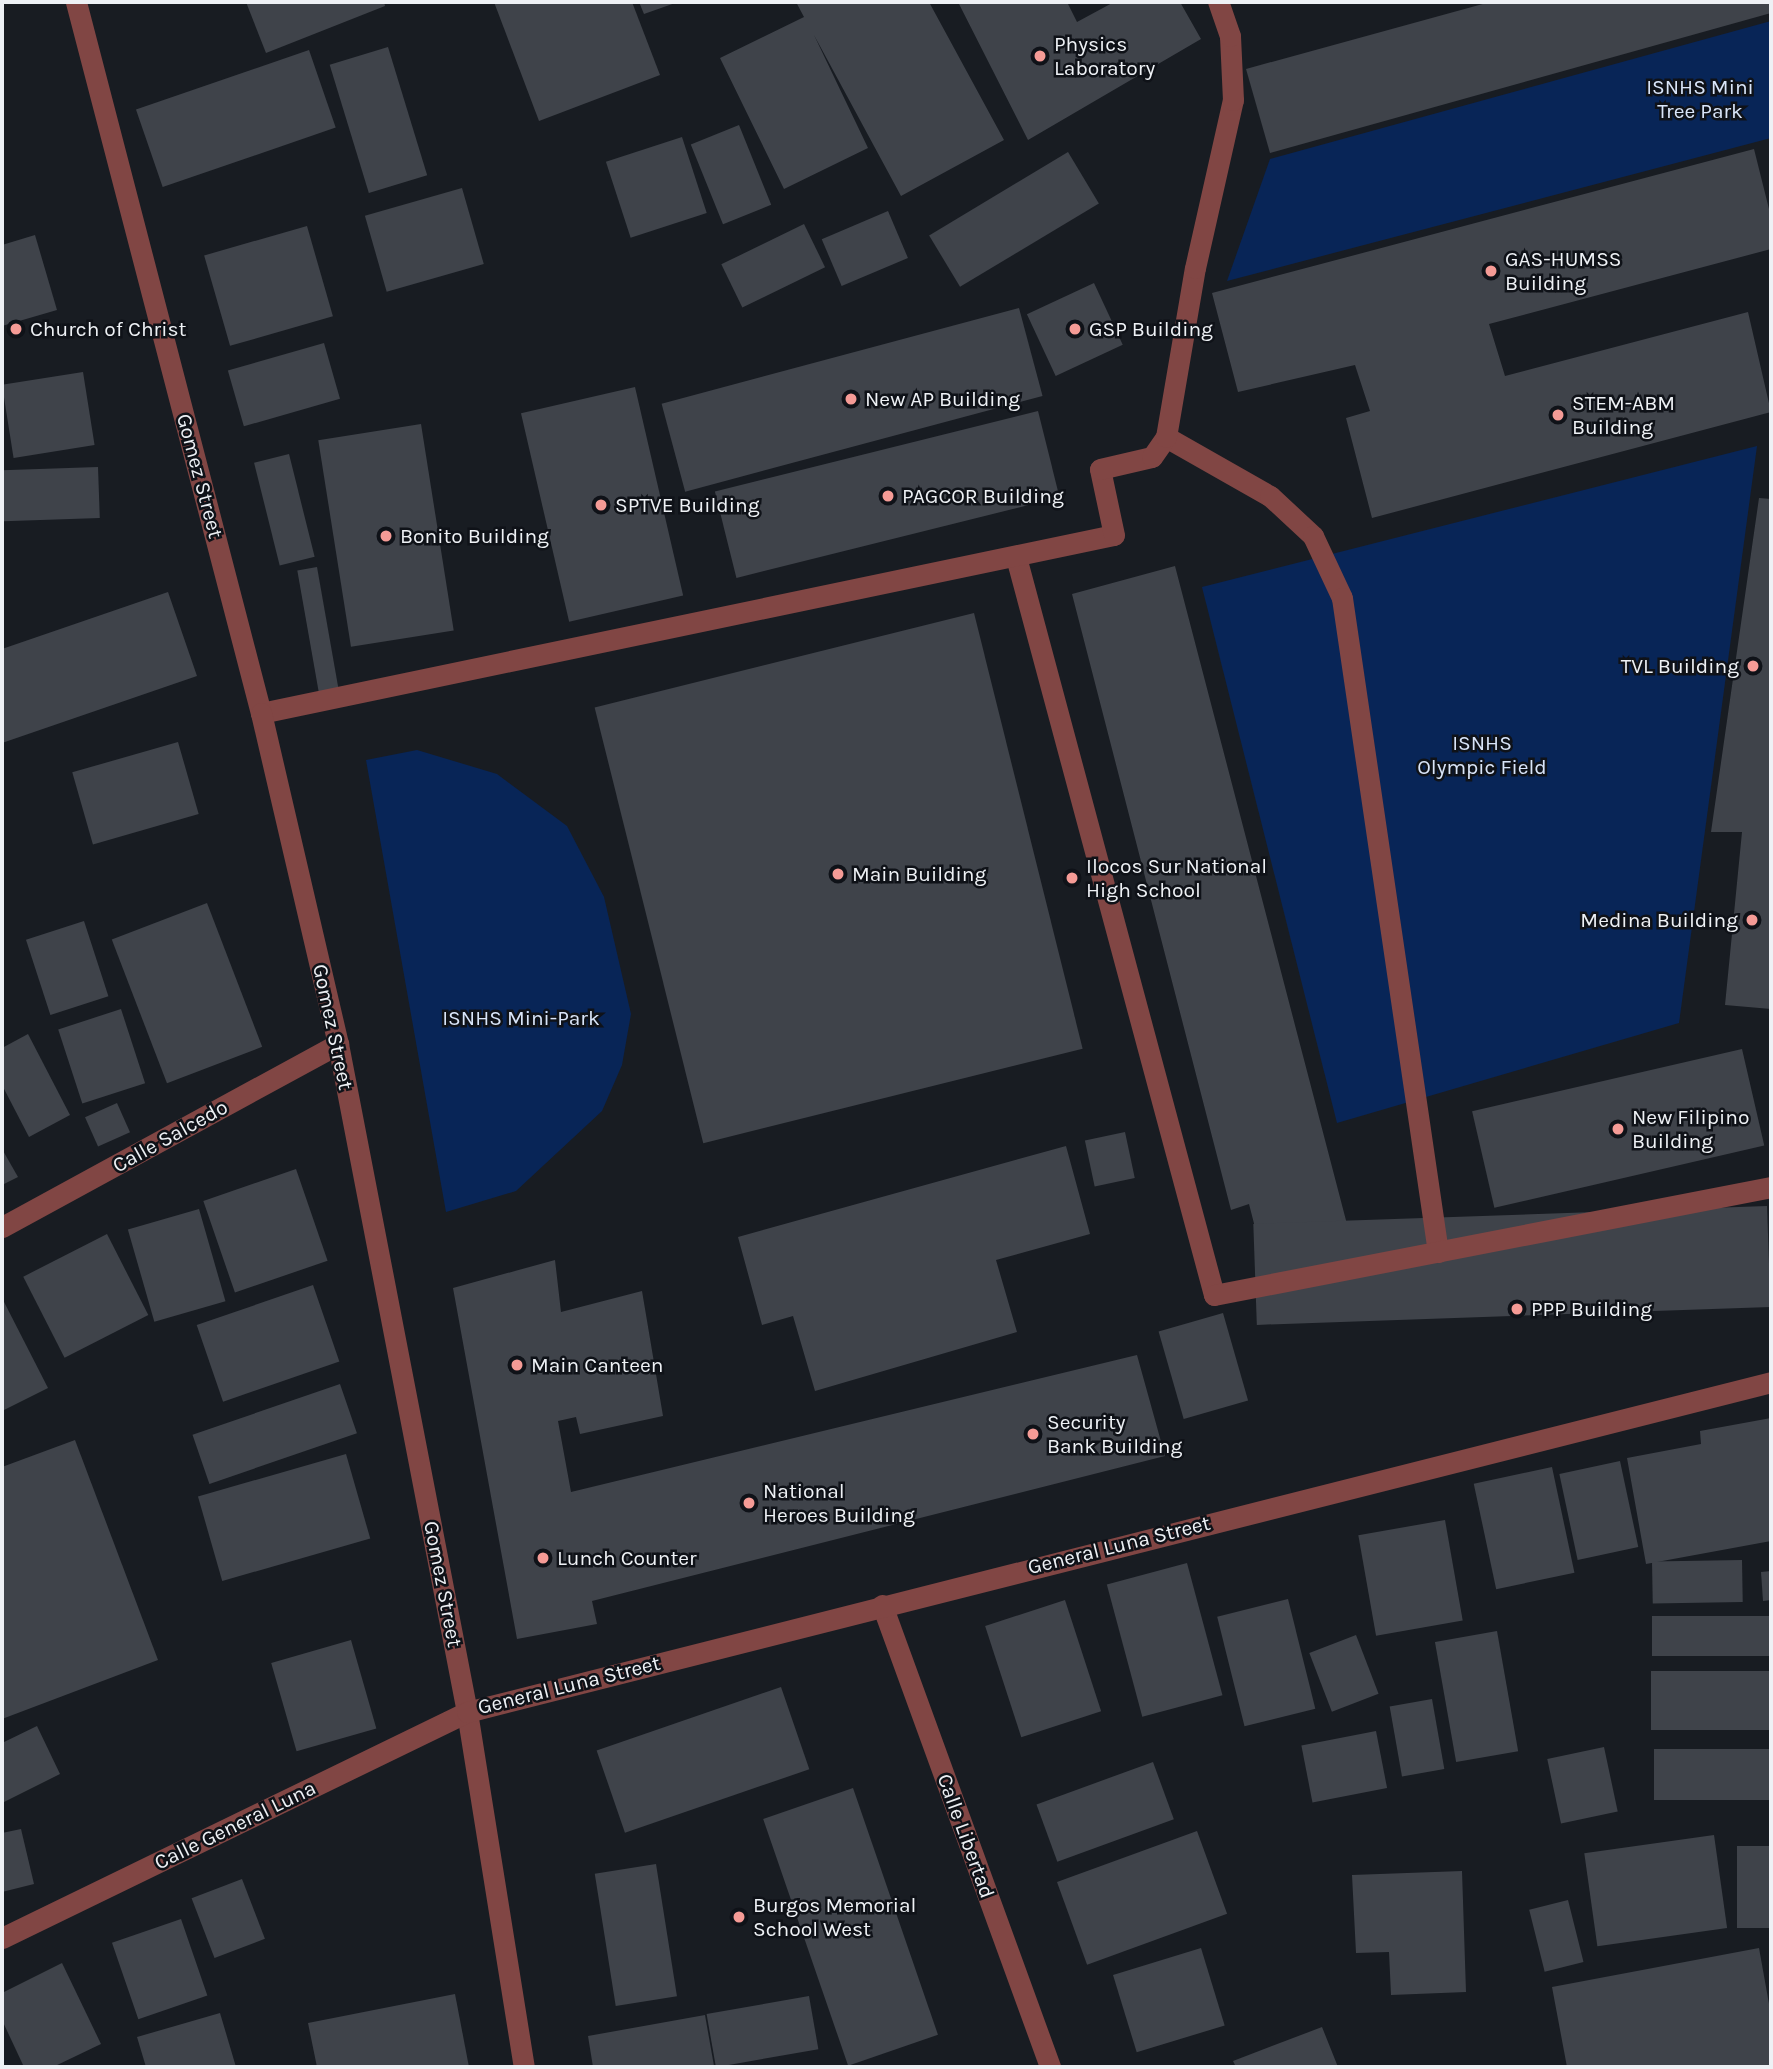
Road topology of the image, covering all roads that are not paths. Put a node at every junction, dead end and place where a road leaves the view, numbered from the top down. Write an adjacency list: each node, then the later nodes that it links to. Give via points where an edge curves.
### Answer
1 (76, 2): 5 (street, Gomez Street)
2 (1218, 2): 3 (street, via 1230,36 1233,100 1195,268)
3 (1166, 437): 4 (street, via 1152,457 1100,469 1114,535); 9 (street, via 1270,496 1313,536 1342,598)
4 (1016, 557): 5 (street); 9 (street, via 1214,1295)
5 (261, 713): 6 (street, Gomez Street)
6 (338, 1044): 8 (street, Calle Salcedo); 12 (street, Gomez Street)
7 (1771, 1187): 9 (street)
8 (2, 1227)
9 (1438, 1252)
10 (1771, 1382): 11 (street, General Luna Street)
11 (882, 1605): 12 (street, General Luna Street); 15 (street, Calle Libertad)
12 (467, 1712): 13 (street, Calle General Luna); 14 (street, Gomez Street)
13 (2, 1938)
14 (524, 2067)
15 (1051, 2067)

